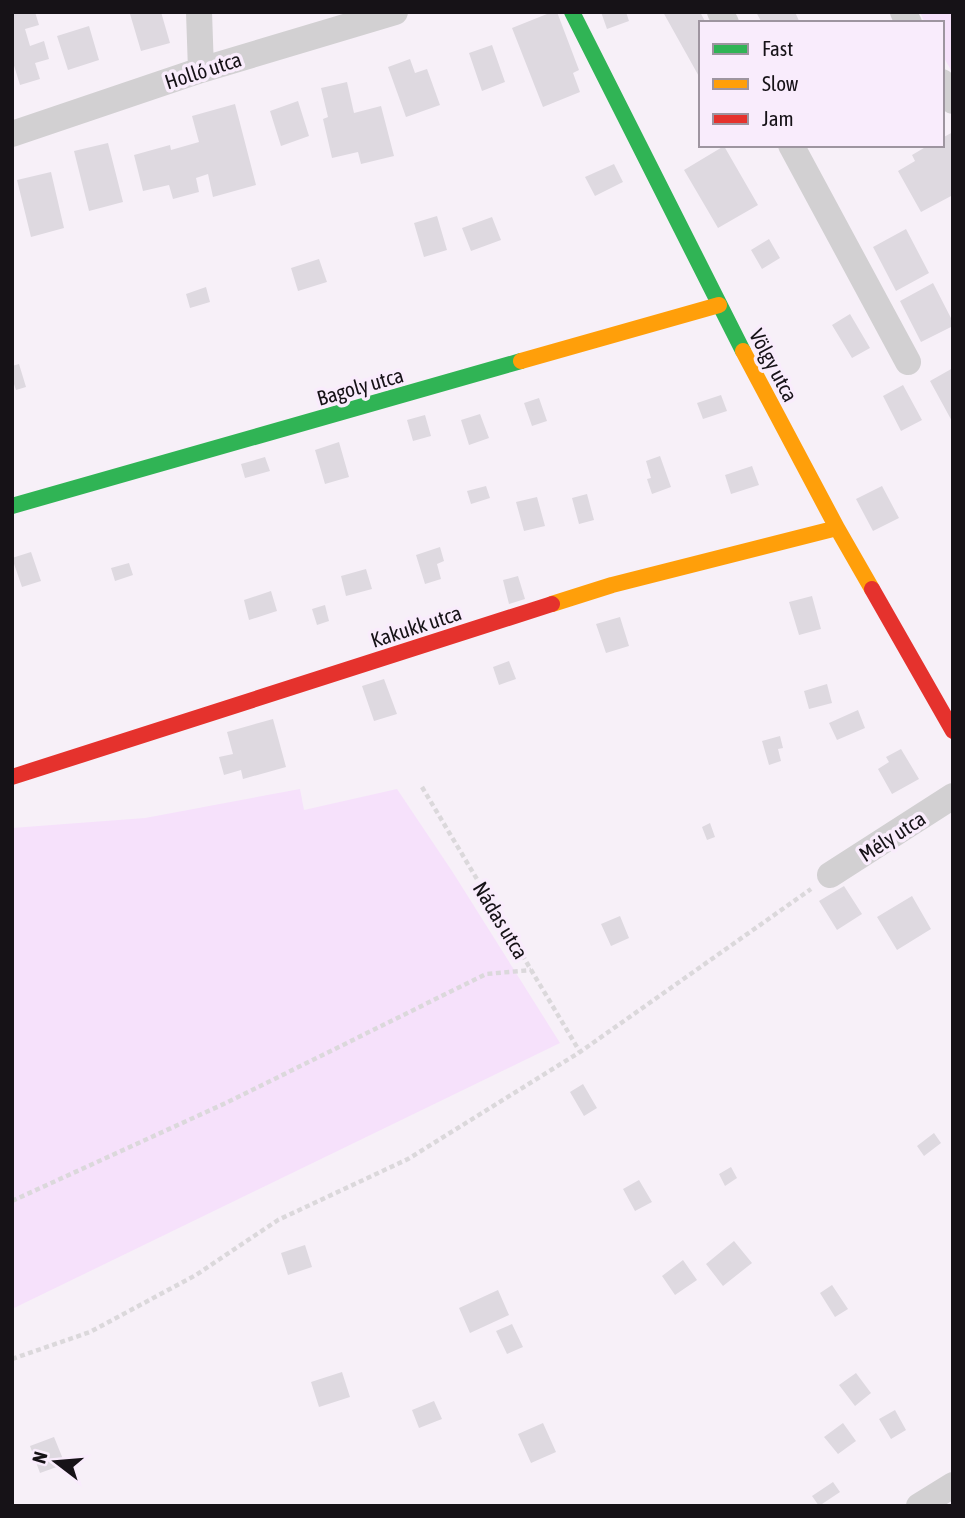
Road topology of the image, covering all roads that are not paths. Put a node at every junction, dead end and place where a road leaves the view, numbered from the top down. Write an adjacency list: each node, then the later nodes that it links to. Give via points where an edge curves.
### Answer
1 (199, 12): 4 (street)
2 (395, 12): 4 (street, Holló utca)
3 (572, 12): 9 (street, Völgy utca)
4 (201, 70): 7 (street, Holló utca)
5 (944, 85): 6 (street)
6 (953, 101)
7 (12, 134)
8 (793, 147): 10 (street)
9 (719, 305): 11 (street, Bagoly utca); 12 (street, Völgy utca)
10 (908, 362)
11 (12, 506)
12 (837, 528): 13 (street, Völgy utca); 14 (street, Kakukk utca, via 612,585)
13 (953, 731)
14 (12, 776)
15 (953, 796): 16 (street, Mély utca)
16 (830, 875)
17 (953, 1485): 18 (street)
18 (919, 1506)

